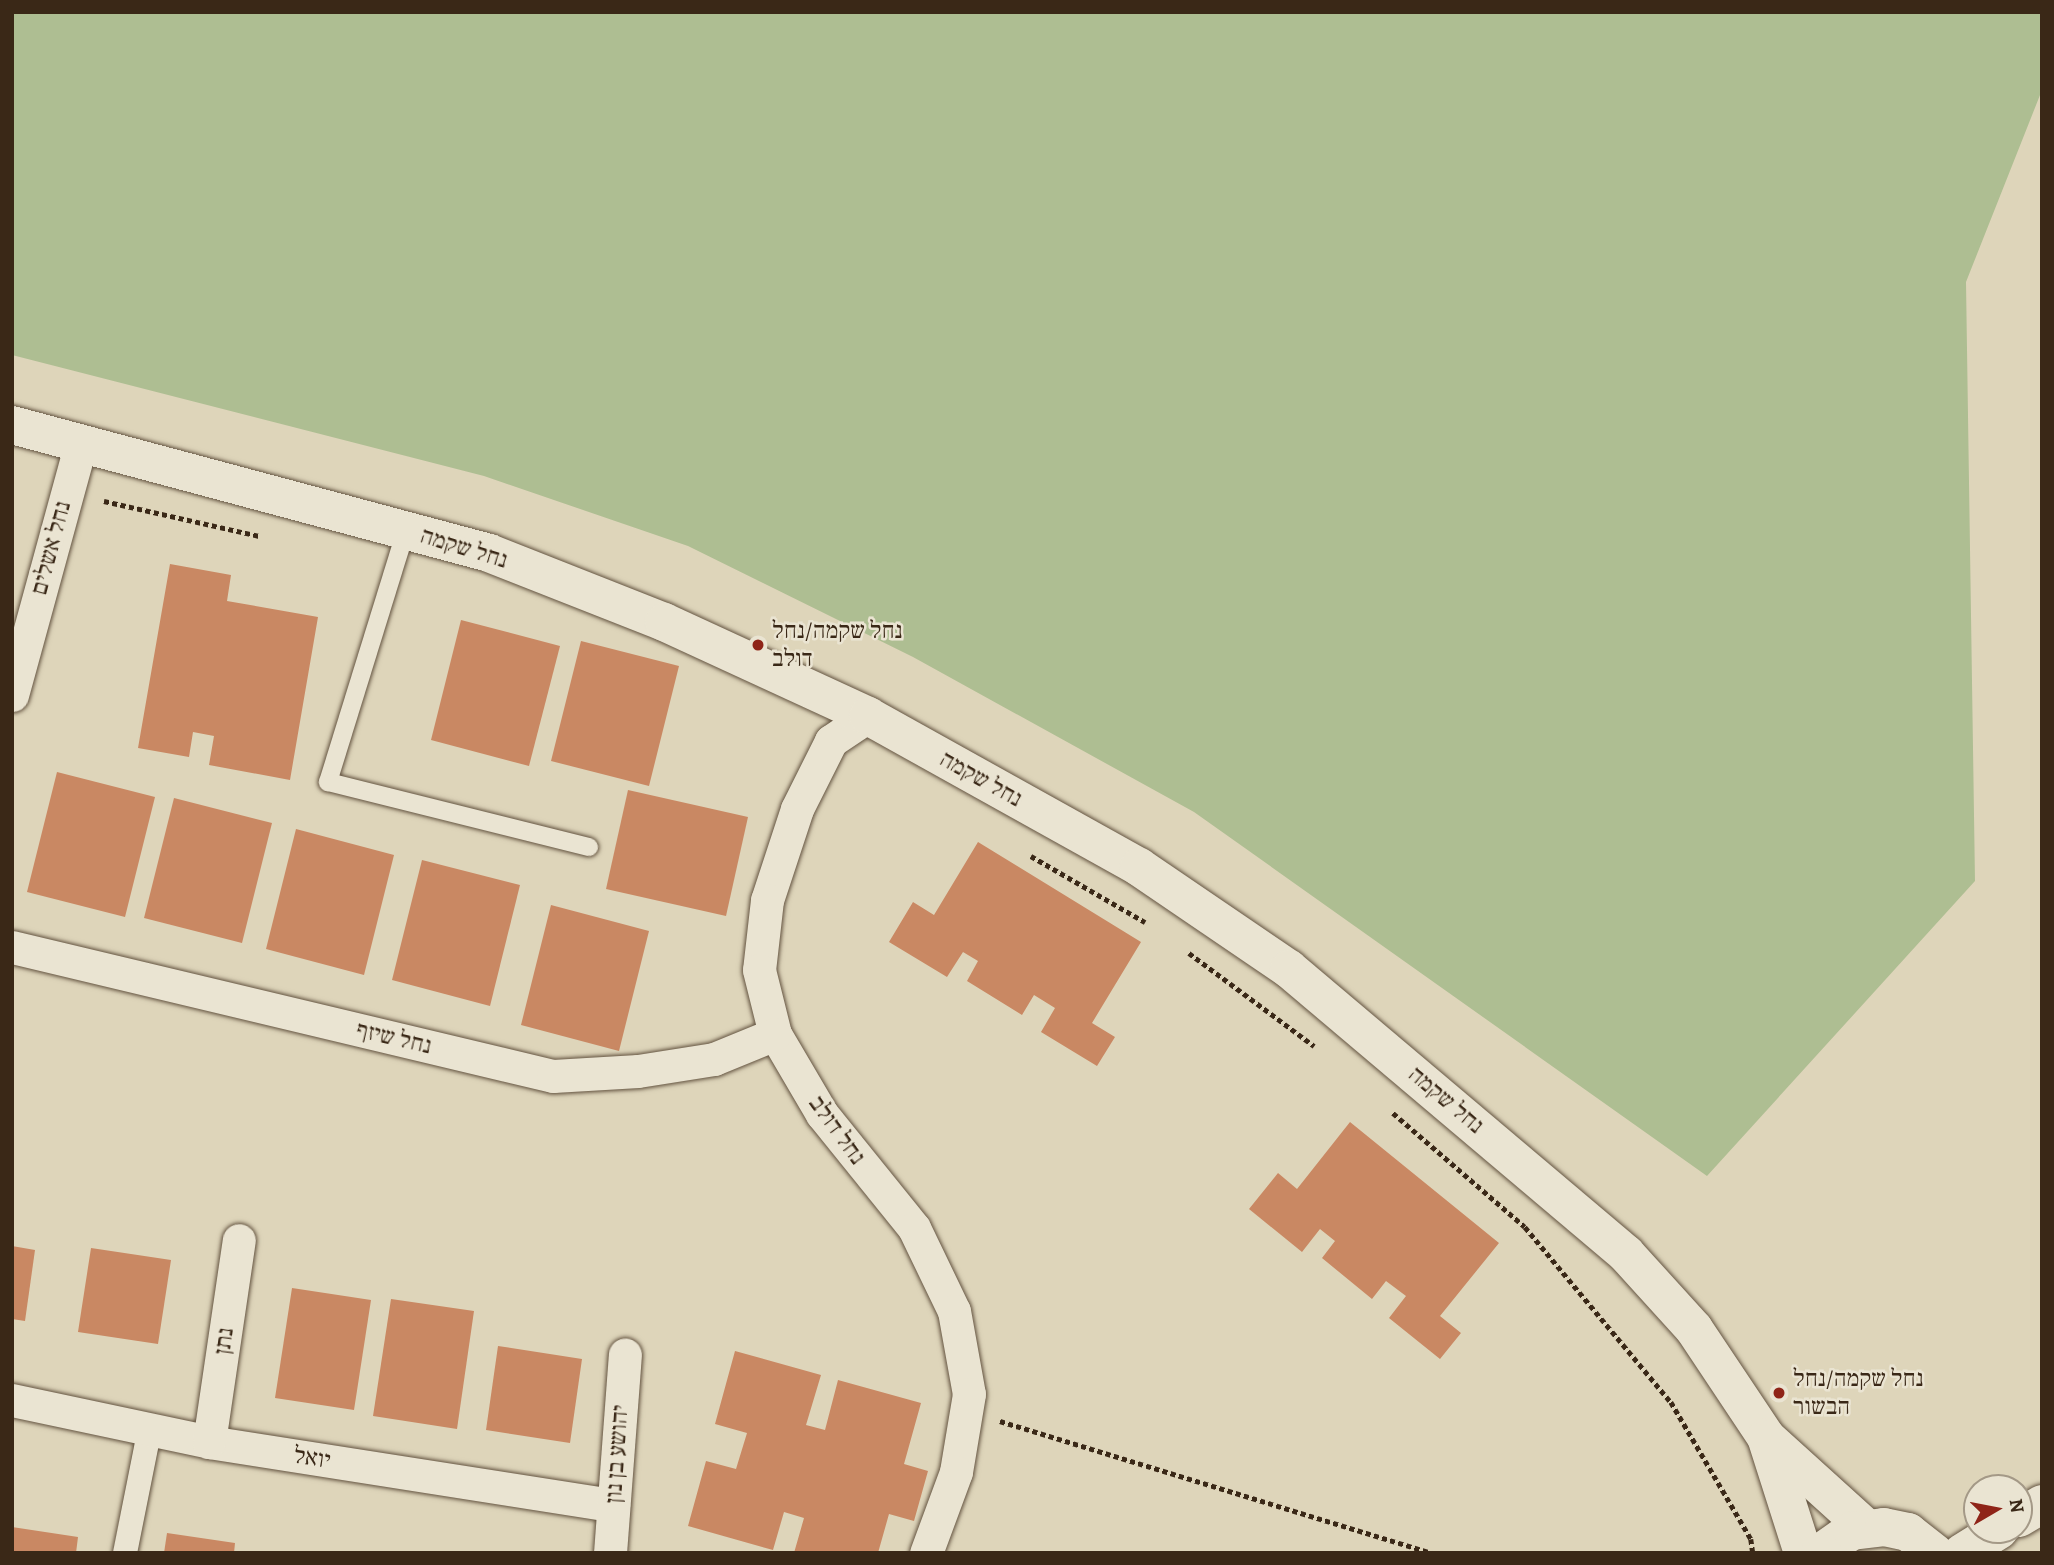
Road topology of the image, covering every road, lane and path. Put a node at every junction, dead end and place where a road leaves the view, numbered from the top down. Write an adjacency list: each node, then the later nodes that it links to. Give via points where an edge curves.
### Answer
1 (12, 425): 2 (street, נחל שקמה)
2 (81, 442): 3 (street, נחל אשלים); 4 (street, נחל שקמה)
3 (65, 492): 5 (path); 6 (street, נחל אשלים)
4 (406, 530): 7 (street, נחל שקמה, via 489,553 663,622); 8 (lane, via 328,782)
5 (264, 537)
6 (12, 695)
7 (868, 716): 13 (street, נחל דולב, via 831,741 797,809 767,900 759,970); 21 (street, נחל שקמה, via 1139,867 1289,969 1626,1254 1694,1329)
8 (589, 847)
9 (1029, 855): 10 (path)
10 (1150, 926)
11 (12, 947): 13 (street, נחל שיזף, via 553,1076 638,1071 714,1059)
12 (1183, 948): 14 (path)
13 (775, 1034): 19 (street, נחל דולב, via 822,1114 914,1228 954,1311 969,1394)
14 (1319, 1050)
15 (1391, 1112): 29 (path, via 1525,1227 1671,1402 1751,1539)
16 (239, 1240): 22 (street, נתן)
17 (625, 1355): 23 (street, יהושע בן נון)
18 (12, 1400): 20 (street, יואל)
19 (966, 1410): 27 (street, נחל דולב, via 956,1472); 28 (path)
20 (150, 1428): 22 (street, יואל); 25 (street)
21 (1766, 1437): 24 (street, נחל שקמה); 30 (street, נחל שקמה)
22 (209, 1442): 23 (street, יואל)
23 (613, 1505): 26 (street, יהושע בן נון)
24 (1866, 1528): 31 (street, via 1839,1538); 32 (street, via 1908,1532)
25 (125, 1553)
26 (610, 1553)
27 (926, 1553)
28 (1433, 1553)
29 (1753, 1553)
30 (1802, 1553)
31 (1819, 1553)
32 (1936, 1553)

